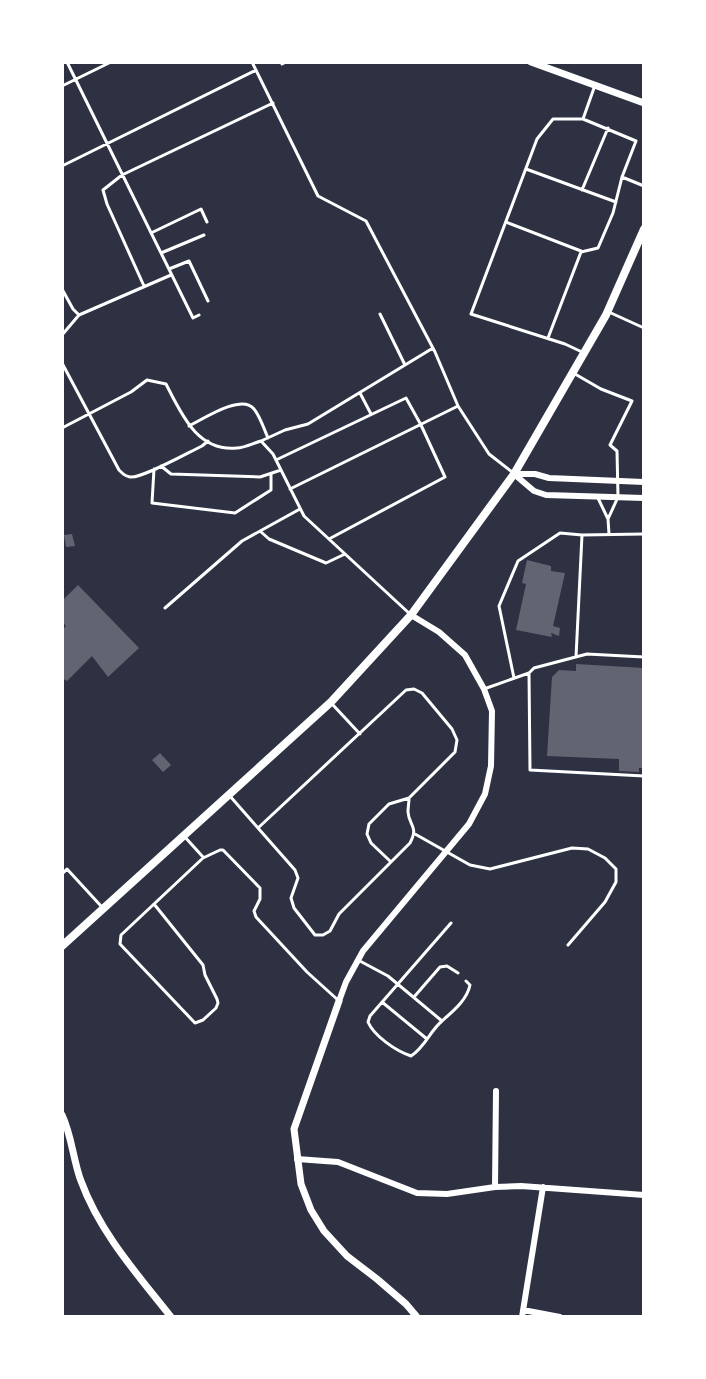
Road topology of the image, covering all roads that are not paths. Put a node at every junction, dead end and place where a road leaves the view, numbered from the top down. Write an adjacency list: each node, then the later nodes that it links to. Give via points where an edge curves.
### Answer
1 (67, 62): 6 (lane)
2 (111, 62): 6 (lane)
3 (252, 62): 5 (lane)
4 (531, 62): 7 (street)
5 (256, 70): 9 (lane); 13 (lane)
6 (75, 79): 8 (lane); 13 (lane)
7 (595, 85): 10 (street); 11 (lane)
8 (62, 86)
9 (273, 103): 16 (lane); 42 (lane, via 318,196 366,221)
10 (644, 103)
11 (583, 119): 12 (lane); 15 (lane, via 553,119 537,139)
12 (608, 128): 17 (lane, via 636,141); 19 (lane)
13 (107, 144): 14 (lane); 16 (lane)
14 (62, 166)
15 (526, 169): 19 (lane); 22 (lane)
16 (122, 175): 24 (lane); 31 (lane, via 103,190)
17 (622, 177): 18 (lane); 20 (lane)
18 (644, 186)
19 (582, 190): 20 (lane)
20 (616, 202): 27 (lane, via 598,248)
21 (207, 222): 24 (lane, via 201,209)
22 (506, 222): 27 (lane); 41 (lane, via 471,314)
23 (644, 229): 26 (main road)
24 (151, 233): 28 (lane)
25 (204, 235): 28 (lane)
26 (641, 242): 35 (main road)
27 (581, 252): 41 (lane)
28 (161, 253): 29 (lane)
29 (169, 269): 30 (lane); 34 (lane, via 189,261)
30 (171, 275): 31 (lane); 38 (lane, via 193,318)
31 (144, 286): 37 (lane)
32 (62, 289): 33 (lane)
33 (63, 295): 37 (lane)
34 (208, 301)
35 (608, 311): 39 (lane); 43 (main road)
36 (380, 314): 45 (lane)
37 (79, 315): 40 (lane)
38 (199, 315)
39 (644, 328)
40 (62, 335)
41 (548, 338): 43 (lane)
42 (433, 348): 45 (lane); 48 (lane)
43 (584, 354): 46 (main road)
44 (62, 363): 49 (lane)
45 (405, 365): 47 (lane)
46 (573, 373): 62 (main road); 63 (lane, via 632,401 610,445 617,451)
47 (360, 393): 50 (lane); 54 (lane, via 308,424)
48 (458, 406): 51 (lane); 62 (lane, via 489,454)
49 (89, 413): 52 (lane, via 147,380 166,384); 53 (lane); 59 (lane, via 126,477)
50 (371, 414): 51 (lane, via 406,398); 57 (lane)
51 (421, 425): 65 (lane); 75 (lane, via 445,477)
52 (189, 426): 54 (lane, via 231,406 249,404); 55 (lane)
53 (62, 428)
54 (268, 438): 56 (lane)
55 (208, 441): 56 (lane, via 236,449); 58 (lane)
56 (261, 441): 57 (lane)
57 (276, 460): 60 (lane)
58 (161, 466): 59 (lane); 61 (lane, via 171,474)
59 (154, 469): 61 (lane, via 152,503 235,513 271,490)
60 (281, 470): 61 (lane); 65 (lane)
61 (271, 474)
62 (514, 474): 63 (street); 66 (street, via 546,495); 78 (main road)
63 (618, 481): 64 (street); 67 (lane)
64 (644, 482)
65 (290, 489): 69 (lane)
66 (597, 496): 67 (street); 70 (lane)
67 (618, 497): 68 (street); 70 (lane)
68 (644, 498)
69 (300, 509): 71 (lane); 75 (lane)
70 (608, 519): 72 (lane)
71 (260, 531): 76 (lane, via 326,563); 77 (lane)
72 (609, 534): 73 (lane); 74 (lane)
73 (644, 534)
74 (582, 535): 79 (lane); 82 (lane, via 560,533 518,561 499,606)
75 (329, 539): 76 (lane)
76 (345, 554): 78 (lane)
77 (165, 608)
78 (411, 615): 83 (street, via 465,655); 84 (main road)
79 (576, 657): 80 (lane); 81 (lane)
80 (644, 657)
81 (529, 673): 82 (lane); 86 (lane, via 530,770)
82 (514, 678): 83 (lane)
83 (484, 689): 92 (street, via 492,711 485,794)
84 (331, 702): 85 (lane); 87 (main road)
85 (360, 734): 88 (lane, via 406,690 414,689 452,729 455,752); 89 (lane)
86 (644, 776)
87 (229, 795): 89 (lane); 91 (main road)
88 (409, 798): 90 (lane); 94 (lane, via 389,804 369,824 371,843)
89 (258, 828): 94 (lane, via 295,870 294,908 315,935 330,931 339,914)
90 (415, 834): 92 (lane); 94 (lane)
91 (184, 836): 93 (lane); 97 (main road)
92 (447, 851): 99 (lane, via 470,865 490,869 572,848 605,858 616,869 616,882); 101 (street)
93 (203, 858): 96 (lane); 106 (lane, via 223,850 260,888 256,917)
94 (391, 862)
95 (62, 874): 97 (lane, via 67,869)
96 (154, 904): 96 (lane, via 121,935 120,944 199,1023 216,1008 217,999 203,965)
97 (104, 908): 100 (main road)
98 (451, 923): 104 (lane)
99 (568, 945)
100 (62, 946)
101 (358, 960): 104 (lane); 106 (street)
102 (458, 973): 105 (lane, via 440,967)
103 (466, 981): 108 (lane, via 469,993)
104 (397, 984): 105 (lane); 107 (lane)
105 (413, 997): 108 (lane)
106 (339, 1001): 112 (street, via 294,1129)
107 (382, 1002): 109 (lane); 109 (lane, via 370,1016 371,1030 411,1056)
108 (442, 1021): 109 (lane)
109 (427, 1039)
110 (496, 1091): 113 (street)
111 (63, 1119): 117 (street, via 93,1207 113,1243)
112 (297, 1159): 113 (street, via 338,1162 417,1193); 118 (street, via 301,1184 324,1231)
113 (495, 1187): 114 (street)
114 (543, 1187): 115 (street); 116 (street)
115 (644, 1195)
116 (522, 1314): 119 (street)
117 (171, 1317)
118 (417, 1317)
119 (560, 1317)

